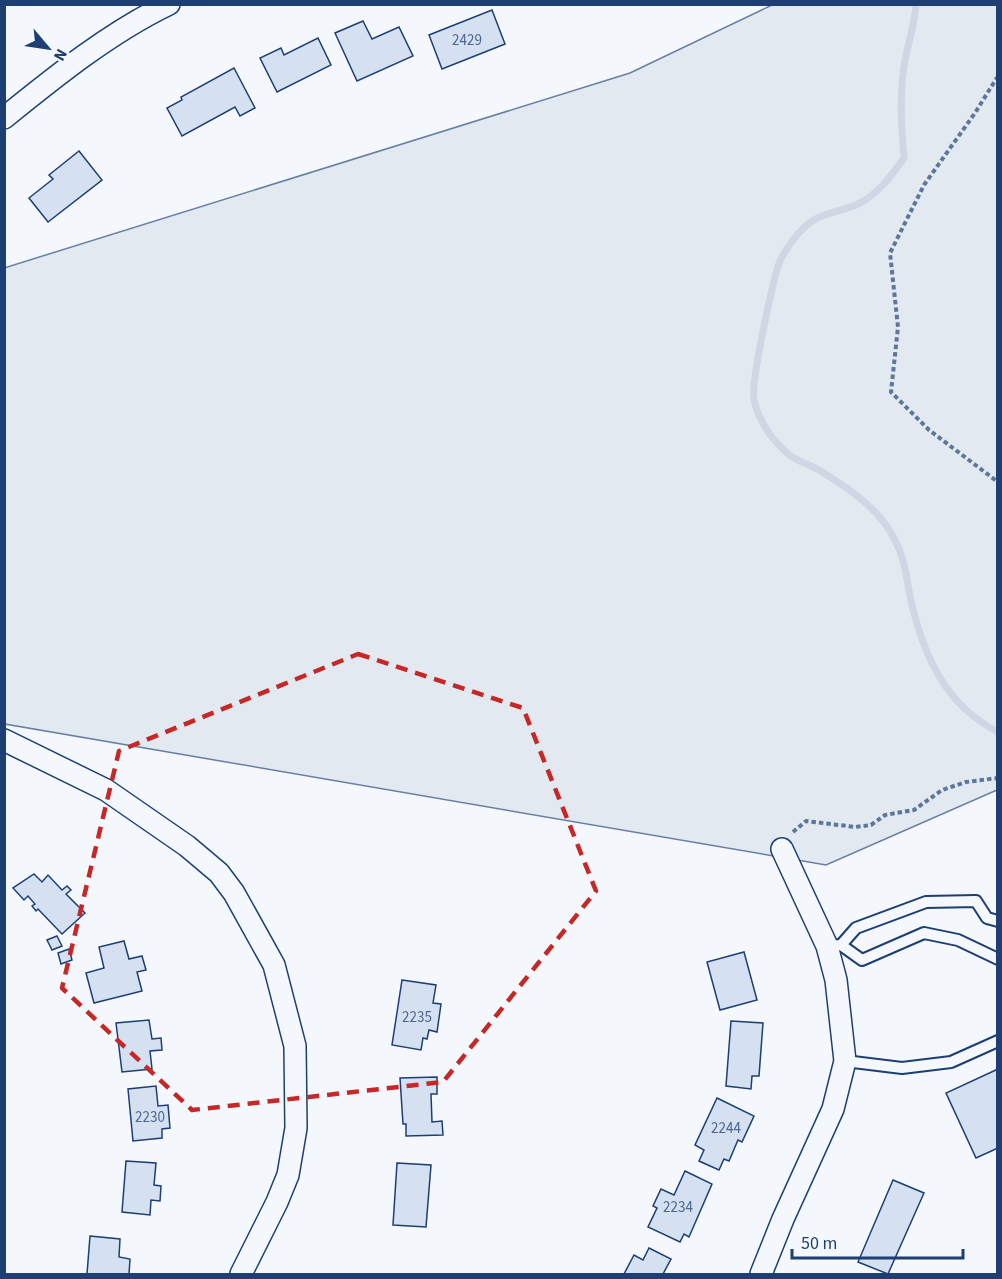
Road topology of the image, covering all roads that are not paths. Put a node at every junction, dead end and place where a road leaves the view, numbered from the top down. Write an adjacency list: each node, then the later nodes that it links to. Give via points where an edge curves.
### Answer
1 (169, 4): 2 (street, via 121,31)
2 (4, 118)
3 (4, 740): 11 (street, via 106,790 219,873 234,892 274,965 295,1046 296,1128 288,1175)
4 (782, 849): 6 (street)
5 (998, 921): 6 (lane, via 987,918 976,902 926,902 856,928)
6 (834, 946): 7 (lane, via 862,960 924,933 958,940); 9 (street)
7 (998, 959)
8 (998, 1041): 9 (lane, via 951,1062 902,1068)
9 (845, 1061): 10 (street, via 833,1108 783,1219)
10 (767, 1273)
11 (241, 1275)

